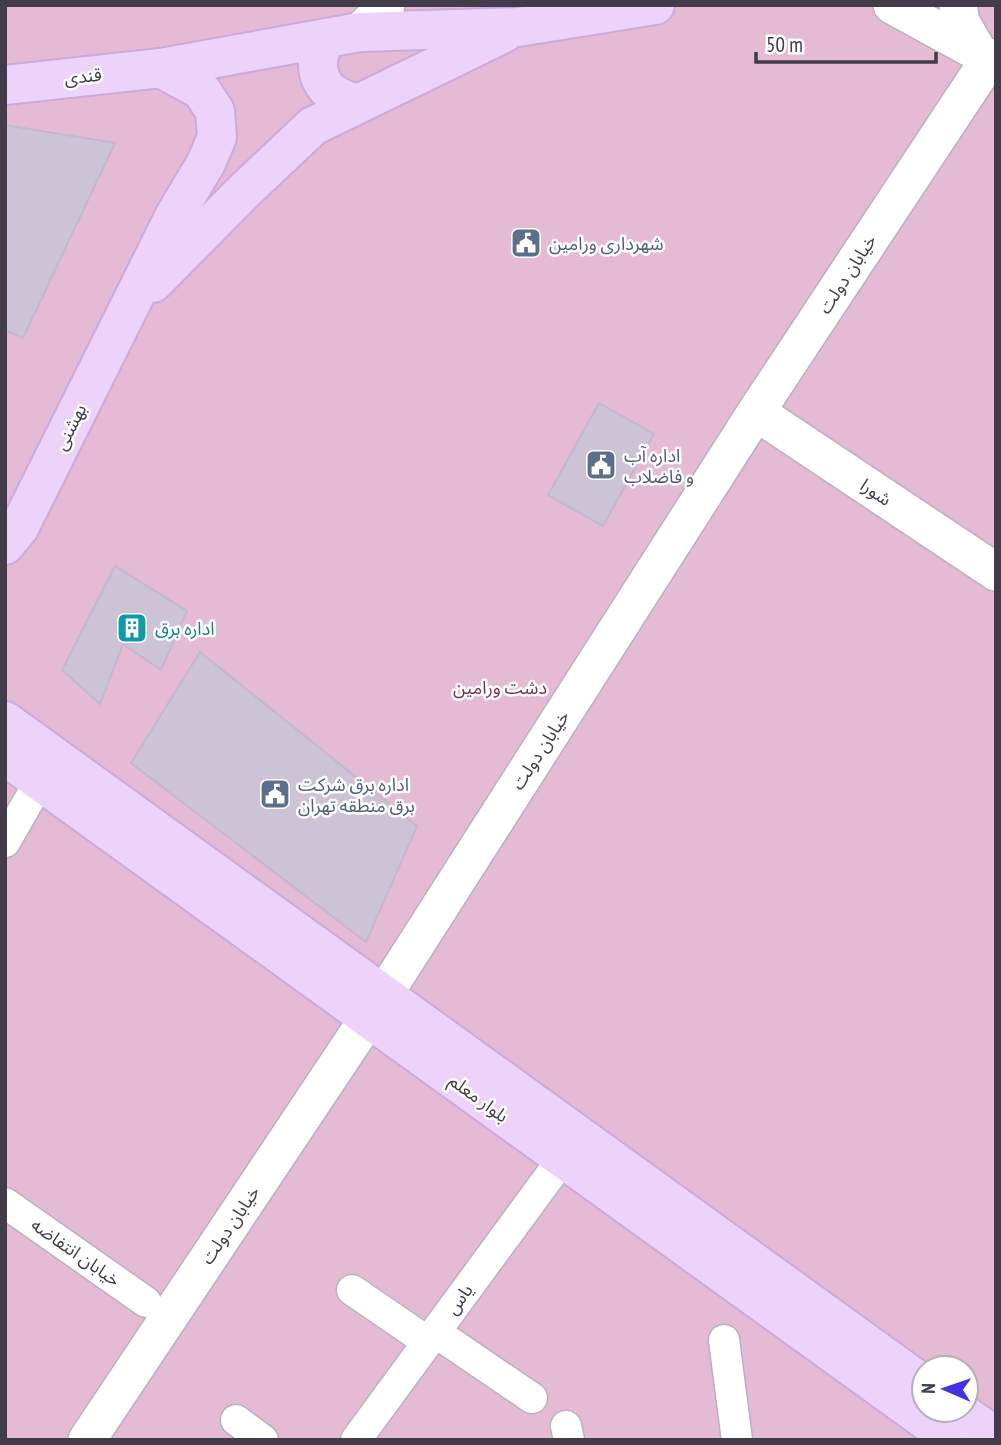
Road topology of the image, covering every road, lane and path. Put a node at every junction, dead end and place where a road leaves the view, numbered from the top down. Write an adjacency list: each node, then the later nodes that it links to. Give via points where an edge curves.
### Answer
1 (654, 5): 4 (main road)
2 (892, 5): 6 (street)
3 (958, 5): 6 (street, via 961,22)
4 (511, 16): 5 (main road, قندی); 9 (main road)
5 (357, 26): 7 (main road, قندی); 9 (main road, via 318,60 321,81 336,96)
6 (988, 57): 11 (street, خیابان دولت)
7 (162, 68): 8 (main road, قندی); 10 (main road, بهشنی, via 201,90 215,111 216,137)
8 (5, 85)
9 (356, 103): 10 (main road, via 313,126)
10 (129, 306): 12 (main road, بهشنی, via 19,528)
11 (756, 412): 13 (street, شورا); 18 (street, خیابان دولت)
12 (5, 545)
13 (996, 572)
14 (5, 721): 18 (main road, بلوار معلم)
15 (5, 756): 16 (main road, بلوار معلم)
16 (40, 781): 17 (street); 18 (main road, بلوار معلم)
17 (5, 842)
18 (376, 1007): 19 (main road, بلوار معلم); 25 (main road, بلوار معلم); 30 (street, خیابان دولت)
19 (563, 1158): 23 (street, یاس); 34 (main road, بلوار معلم)
20 (6, 1206): 22 (street, خیابان انتفاضه)
21 (352, 1290): 23 (street)
22 (146, 1302)
23 (431, 1337): 26 (street); 32 (street, یاس)
24 (724, 1340): 33 (street)
25 (910, 1375)
26 (532, 1398)
27 (236, 1420): 31 (street)
28 (978, 1424): 29 (main road)
29 (996, 1437)
30 (87, 1440)
31 (263, 1440)
32 (356, 1440)
33 (737, 1440)
34 (953, 1440)

